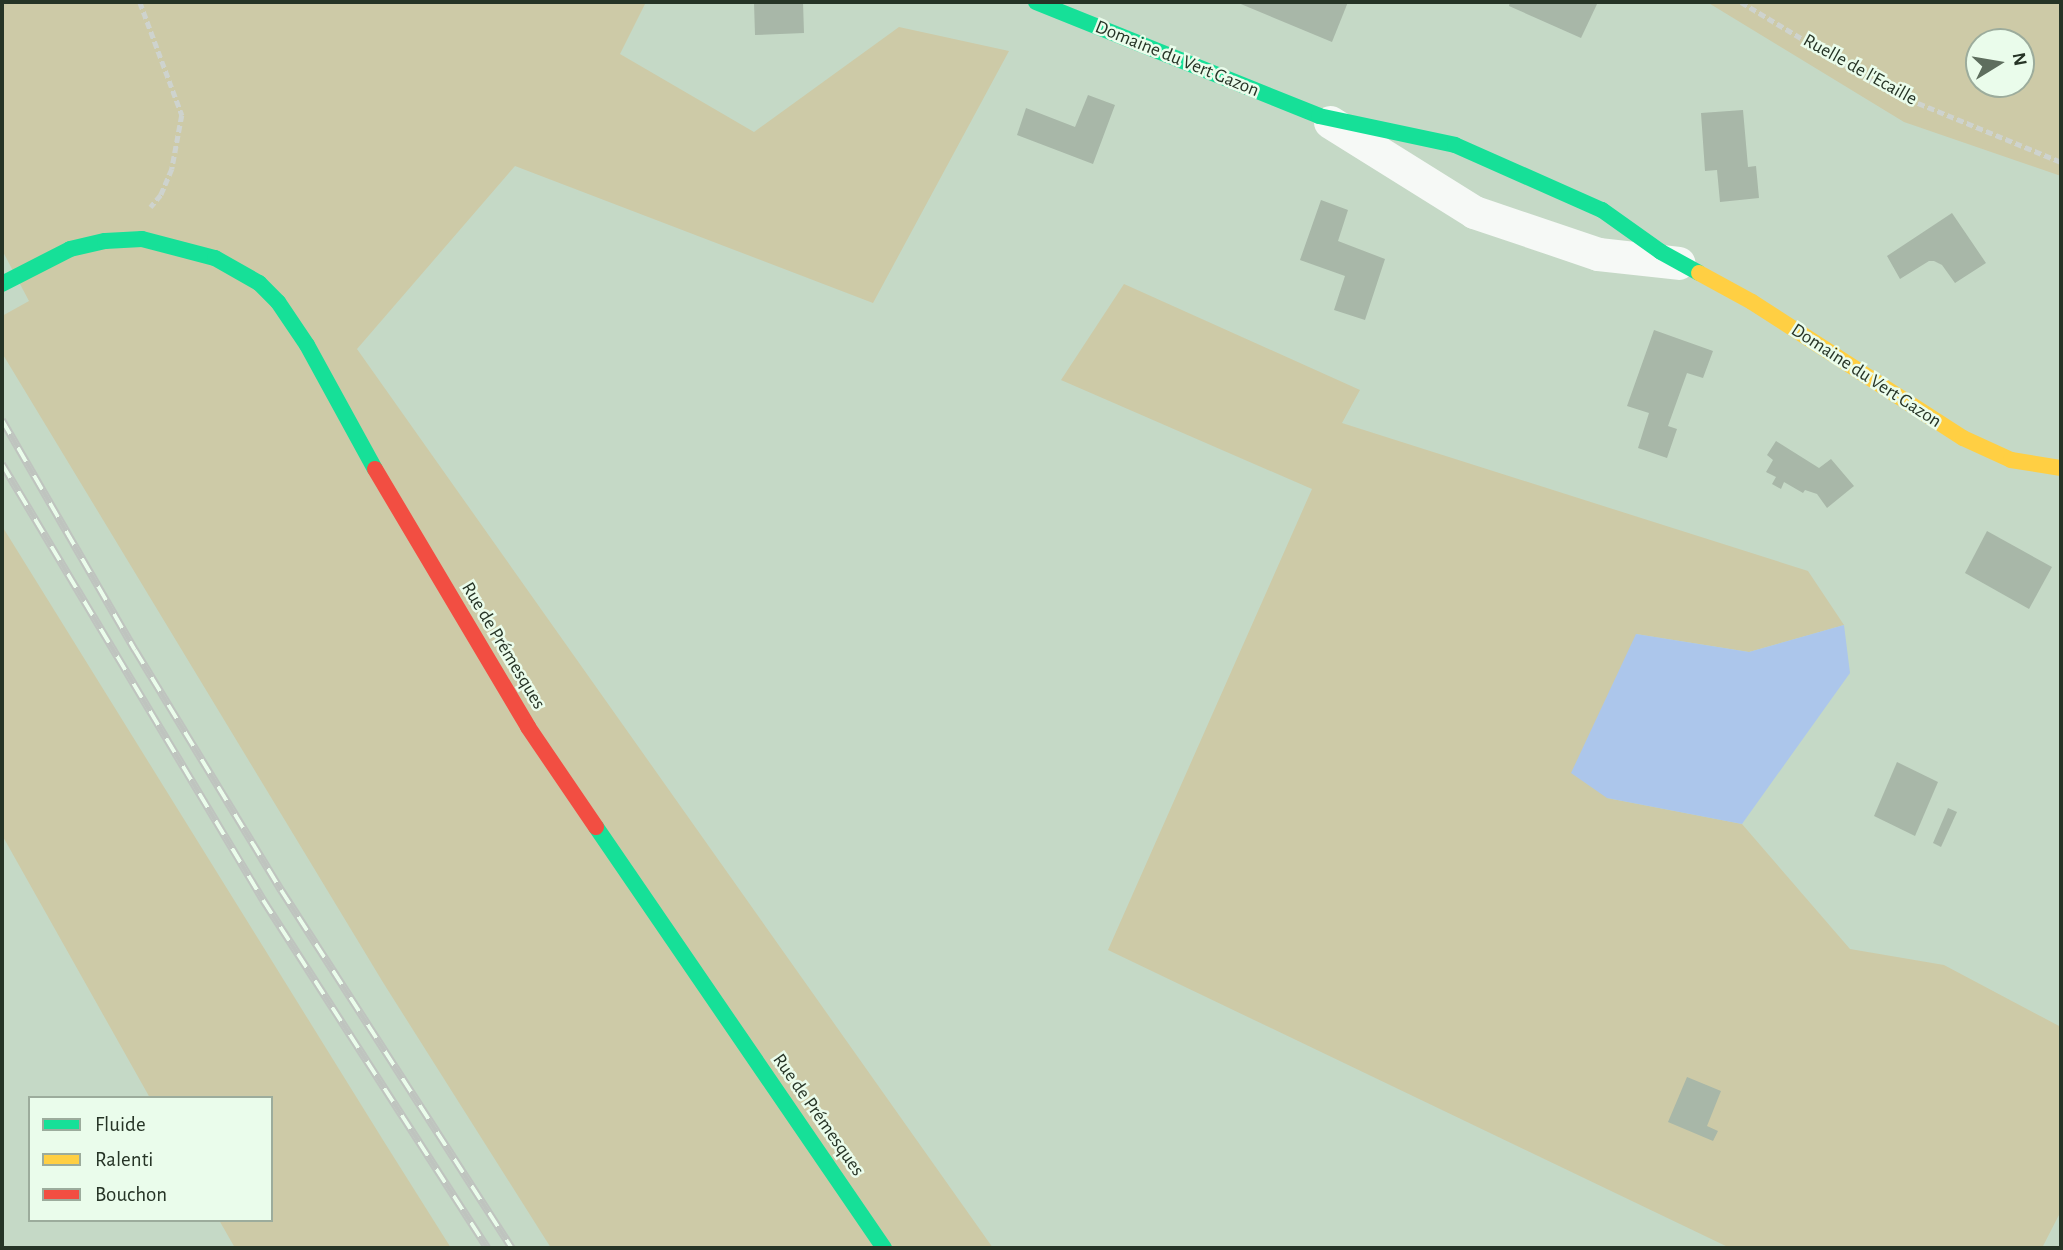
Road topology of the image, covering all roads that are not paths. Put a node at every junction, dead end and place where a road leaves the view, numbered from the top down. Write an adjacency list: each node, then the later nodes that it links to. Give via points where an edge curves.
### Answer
1 (1036, 2): 2 (street, Domaine du Vert Gazon)
2 (1319, 116): 3 (street, Domaine du Vert Gazon, via 1455,145 1602,209); 3 (street, Domaine du Vert Gazon, via 1474,212 1598,254)
3 (1679, 263): 5 (street, Domaine du Vert Gazon, via 1752,302 1963,438 2011,460)
4 (2, 284): 6 (street, Rue de Prémesques, via 70,249 123,239 163,243 215,258 259,283 294,323 496,677 571,793)
5 (2061, 468)
6 (884, 1248)

